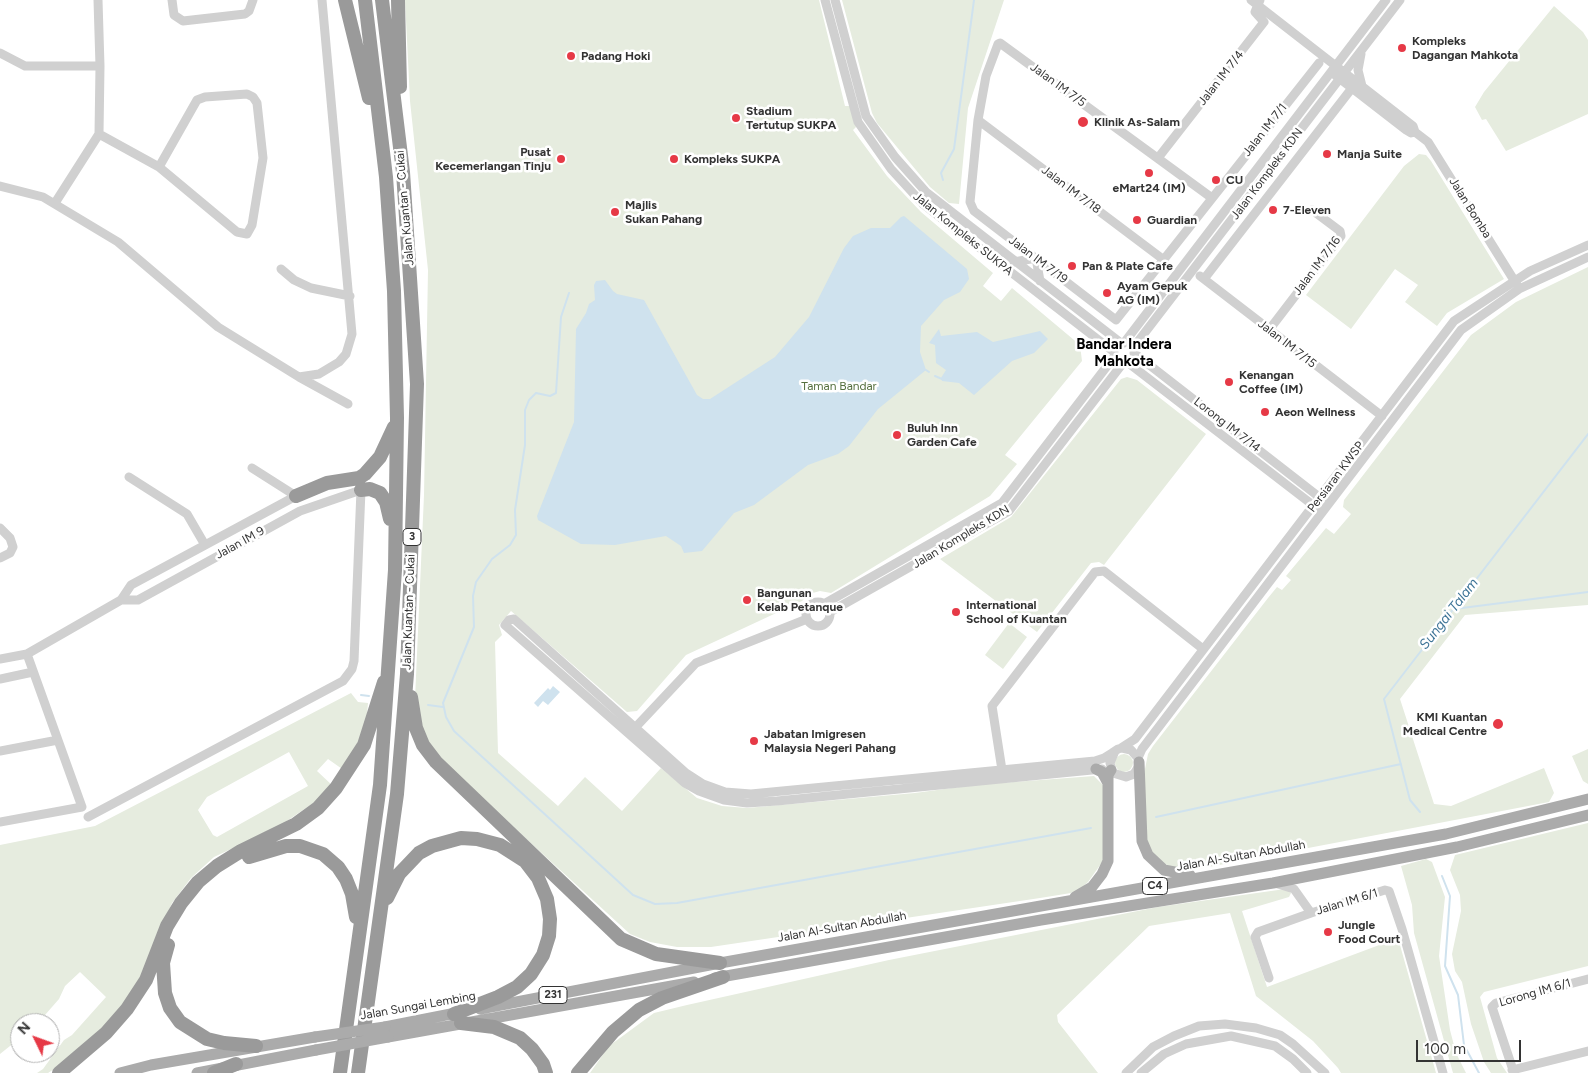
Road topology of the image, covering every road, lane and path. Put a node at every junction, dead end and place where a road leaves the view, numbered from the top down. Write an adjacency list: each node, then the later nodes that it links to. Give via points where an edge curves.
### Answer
1 (98, 0): 18 (street)
2 (172, 0): 3 (street, via 174,15 183,21 245,14)
3 (253, 0)
4 (322, 0): 45 (street)
5 (345, 0): 27 (highway)
6 (365, 0): 27 (highway, Jalan Kuantan - Cukai / 3)
7 (382, 0): 26 (highway, Jalan Kuantan - Cukai / 3)
8 (398, 0): 26 (highway)
9 (825, 0): 49 (street, Jalan Kompleks SUKPA, via 858,122 891,169 924,204)
10 (835, 0): 38 (street, Jalan Kompleks SUKPA, via 866,116 873,127 923,190)
11 (1386, 0): 19 (street, Jalan Kompleks KDN)
12 (1400, 0): 15 (street, Jalan Kompleks KDN)
13 (1256, 2): 19 (street, Jalan Bomba); 28 (street, Jalan IM 7/4, via 1256,14 1264,22)
14 (1000, 43): 23 (street, Jalan IM 7/19, via 986,76); 28 (street, Jalan IM 7/5)
15 (1363, 49): 20 (street, Jalan Kompleks KDN); 21 (street, via 1358,70)
16 (0, 53): 18 (street, via 26,66)
17 (1318, 63): 31 (street, Jalan IM 7/1)
18 (100, 66): 25 (street)
19 (1334, 69): 20 (street, Jalan Bomba); 47 (street, Jalan Kompleks KDN)
20 (1342, 76): 21 (street, Jalan Bomba); 22 (street, Jalan Bomba); 40 (street, Jalan Kompleks KDN)
21 (1362, 86): 24 (street, Jalan Bomba, via 1413,126)
22 (1352, 88): 24 (street, Jalan Bomba, via 1409,132); 41 (street)
23 (978, 120): 36 (street, Jalan IM 7/19, via 970,202 974,211); 37 (street, Jalan IM 7/18)
24 (1415, 132): 42 (street, Jalan Bomba, via 1430,144)
25 (99, 134): 29 (street); 32 (street)
26 (398, 134): 86 (highway, Jalan Kuantan - Cukai / 3, via 417,384)
27 (382, 137): 54 (highway, Jalan Kuantan - Cukai / 3, via 393,272)
28 (1158, 158): 31 (street, Jalan IM 7/5)
29 (158, 167): 29 (street, via 237,232 247,234 252,226 263,158 257,103 253,97 247,94 197,100)
30 (0, 186): 32 (street, via 32,192)
31 (1212, 198): 37 (street, Jalan IM 7/19)
32 (55, 203): 51 (street, via 118,242 218,327)
33 (1312, 210): 46 (street, Jalan IM 7/16, via 1340,231 1341,236)
34 (1588, 246): 42 (street, Persiaran KWSP)
35 (1588, 257): 44 (street, Persiaran KWSP)
36 (1036, 258): 37 (street, Jalan IM 7/19, via 1116,320); 38 (street); 43 (street)
37 (1164, 260)
38 (1014, 262): 43 (street, Jalan Kompleks SUKPA)
39 (281, 269): 45 (street, via 310,288)
40 (1193, 271): 41 (street, Jalan IM 7/15); 48 (street, Jalan Kompleks KDN)
41 (1204, 279): 46 (street, Jalan IM 7/15)
42 (1514, 280): 44 (street, Jalan Bomba); 53 (street, Persiaran KWSP, via 1454,321)
43 (1040, 281): 47 (street, Jalan Kompleks SUKPA)
44 (1519, 289): 56 (street, Persiaran KWSP, via 1465,326)
45 (350, 296): 51 (street, via 352,334 346,354 330,369)
46 (1269, 330): 53 (street, Jalan IM 7/15)
47 (1122, 343): 48 (street, Lorong IM 7/14); 49 (street, Jalan Kompleks KDN, via 1116,346)
48 (1133, 351): 50 (street, Jalan Kompleks KDN); 61 (street, Lorong IM 7/14)
49 (1114, 354): 50 (street, Jalan Kompleks SUKPA); 62 (street, Jalan Kompleks KDN)
50 (1125, 363): 64 (street, Lorong IM 7/14); 65 (street, Jalan Kompleks KDN)
51 (299, 377): 52 (street)
52 (348, 404)
53 (1382, 416): 55 (street, Persiaran KWSP)
54 (398, 418): 60 (highway, via 380,457 365,474 359,478 327,483); 70 (highway, Jalan Kuantan - Cukai / 3)
55 (1375, 425): 56 (street); 61 (street, Persiaran KWSP)
56 (1384, 432): 63 (street, Persiaran KWSP)
57 (252, 468): 60 (street)
58 (129, 477): 68 (street, via 187,514)
59 (361, 490): 70 (highway, via 375,490 386,502); 73 (street, Jalan IM 9, via 300,510); 102 (street, via 354,661 343,681)
60 (296, 496): 68 (street, Jalan IM 9)
61 (1320, 498): 63 (street, Lorong IM 7/14); 64 (street, Persiaran KWSP)
62 (1002, 503): 65 (street); 76 (street, Jalan Kompleks KDN)
63 (1328, 504): 66 (street, Persiaran KWSP)
64 (1314, 506): 66 (street, Lorong IM 7/14); 79 (street, Persiaran KWSP)
65 (1009, 511): 77 (street, Jalan Kompleks KDN)
66 (1322, 512): 80 (street, Persiaran KWSP)
67 (0, 528): 69 (street, via 13,544 10,553)
68 (205, 545): 71 (street, Jalan IM 9)
69 (0, 558)
70 (394, 570): 84 (highway, Jalan Kuantan - Cukai / 3)
71 (154, 573): 72 (street, Jalan IM 9); 73 (street)
72 (142, 579): 74 (street, via 142,587); 75 (street, Jalan IM 9, via 131,585)
73 (161, 587): 74 (street, Jalan IM 9)
74 (150, 593): 75 (street, Jalan IM 9, via 138,600)
75 (121, 600): 82 (street, Jalan IM 9)
76 (824, 604): 77 (street); 78 (street, via 818,602 809,606)
77 (830, 612): 78 (street, via 829,619 821,625)
78 (807, 619): 88 (street, via 696,663)
79 (1210, 640): 80 (street); 81 (street, Persiaran KWSP)
80 (1219, 647): 93 (street, Persiaran KWSP, via 1142,749)
81 (1203, 649): 91 (street, Persiaran KWSP, via 1135,739); 96 (street, via 1104,571 1095,572 992,706)
82 (27, 654): 83 (street, Jalan IM 9); 85 (street)
83 (0, 659)
84 (390, 666): 111 (highway, Jalan Kuantan - Cukai / 3, via 380,786); 122 (highway, via 364,745 336,788 318,808 296,824 241,851 198,882 167,926 146,980 127,1009 106,1032)
85 (33, 672): 87 (street); 90 (street)
86 (408, 674): 110 (highway, Jalan Kuantan - Cukai / 3, via 397,794); 112 (highway, via 416,728 423,745 436,762 605,925 621,939 656,954)
87 (0, 679)
88 (636, 727): 89 (street); 89 (street, via 514,620 509,620 506,628); 99 (street, via 692,778 725,792)
89 (630, 734): 99 (street, via 690,786 724,800 755,803)
90 (58, 740): 92 (street); 103 (street, via 82,807)
91 (1117, 750): 93 (street, via 1132,750); 95 (street, via 1110,758); 96 (street, Persiaran KWSP, via 1095,761)
92 (0, 751)
93 (1138, 760): 95 (street, Persiaran KWSP, via 1137,770 1130,776 1121,777); 105 (main road, via 1142,841 1148,854 1164,870)
94 (1096, 769): 95 (street); 97 (street); 98 (main road, via 1102,772)
95 (1111, 769): 98 (main road)
96 (1002, 770): 97 (street, Persiaran KWSP)
97 (991, 775): 99 (street)
98 (1108, 783): 108 (main road, via 1108,860 1092,886)
99 (843, 790)
100 (1588, 799): 105 (main road, Jalan Al-Sultan Abdullah / C4, via 1446,834)
101 (1588, 815): 104 (main road, C4, via 1457,847)
102 (88, 817)
103 (0, 822)
104 (1312, 875): 106 (main road, C4); 107 (street, via 1300,888)
105 (1205, 877): 108 (main road, Jalan Al-Sultan Abdullah / C4)
106 (1273, 883): 107 (street, via 1294,888); 113 (main road, C4, via 1041,920)
107 (1301, 896): 109 (street)
108 (1062, 902): 112 (main road, Jalan Al-Sultan Abdullah / C4)
109 (1312, 913): 114 (street, Jalan IM 6/1, via 1258,932 1255,937); 134 (street, Jalan IM 6/1, via 1389,891)
110 (379, 921): 116 (highway, via 390,890 408,862 446,841 477,839 500,845 525,861 538,878 547,899 549,936 543,955 517,987); 127 (highway, Jalan Kuantan - Cukai / 3)
111 (357, 943): 118 (highway, via 355,907 346,879 338,867 312,849 286,846 272,849 228,868 203,888 173,930 163,963 165,993 170,1008 180,1022 207,1039); 126 (highway, Jalan Kuantan - Cukai / 3)
112 (720, 963): 116 (main road, Jalan Sungai Lembing / 231)
113 (723, 977): 116 (main road, Jalan Sungai Lembing / 231); 129 (highway, via 662,998 639,1010 607,1038)
114 (1269, 978)
115 (1588, 979): 121 (street, Lorong IM 6/1, via 1496,1003 1492,1007)
116 (458, 1018): 117 (main road, Jalan Sungai Lembing / 231); 128 (highway, via 520,1038 532,1049)
117 (387, 1032): 118 (main road, Jalan Sungai Lembing / 231, bridge, via 315,1037); 120 (main road, Jalan Sungai Lembing / 231, bridge, via 316,1050)
118 (256, 1046): 123 (main road, Jalan Sungai Lembing / 231)
119 (1588, 1052): 121 (street)
120 (236, 1064): 124 (main road, Jalan Sungai Lembing / 231); 125 (highway)
121 (1513, 1072)
122 (58, 1073)
123 (120, 1073)
124 (197, 1073)
125 (214, 1073)
126 (340, 1073)
127 (358, 1073)
128 (546, 1073)
129 (578, 1073)
130 (1126, 1073): 133 (street, via 1153,1047 1174,1036 1199,1026 1225,1024 1280,1035)
131 (1141, 1073): 132 (street, via 1164,1054 1186,1044 1231,1036 1275,1046)
132 (1307, 1073)
133 (1325, 1073)
134 (1442, 1073)

